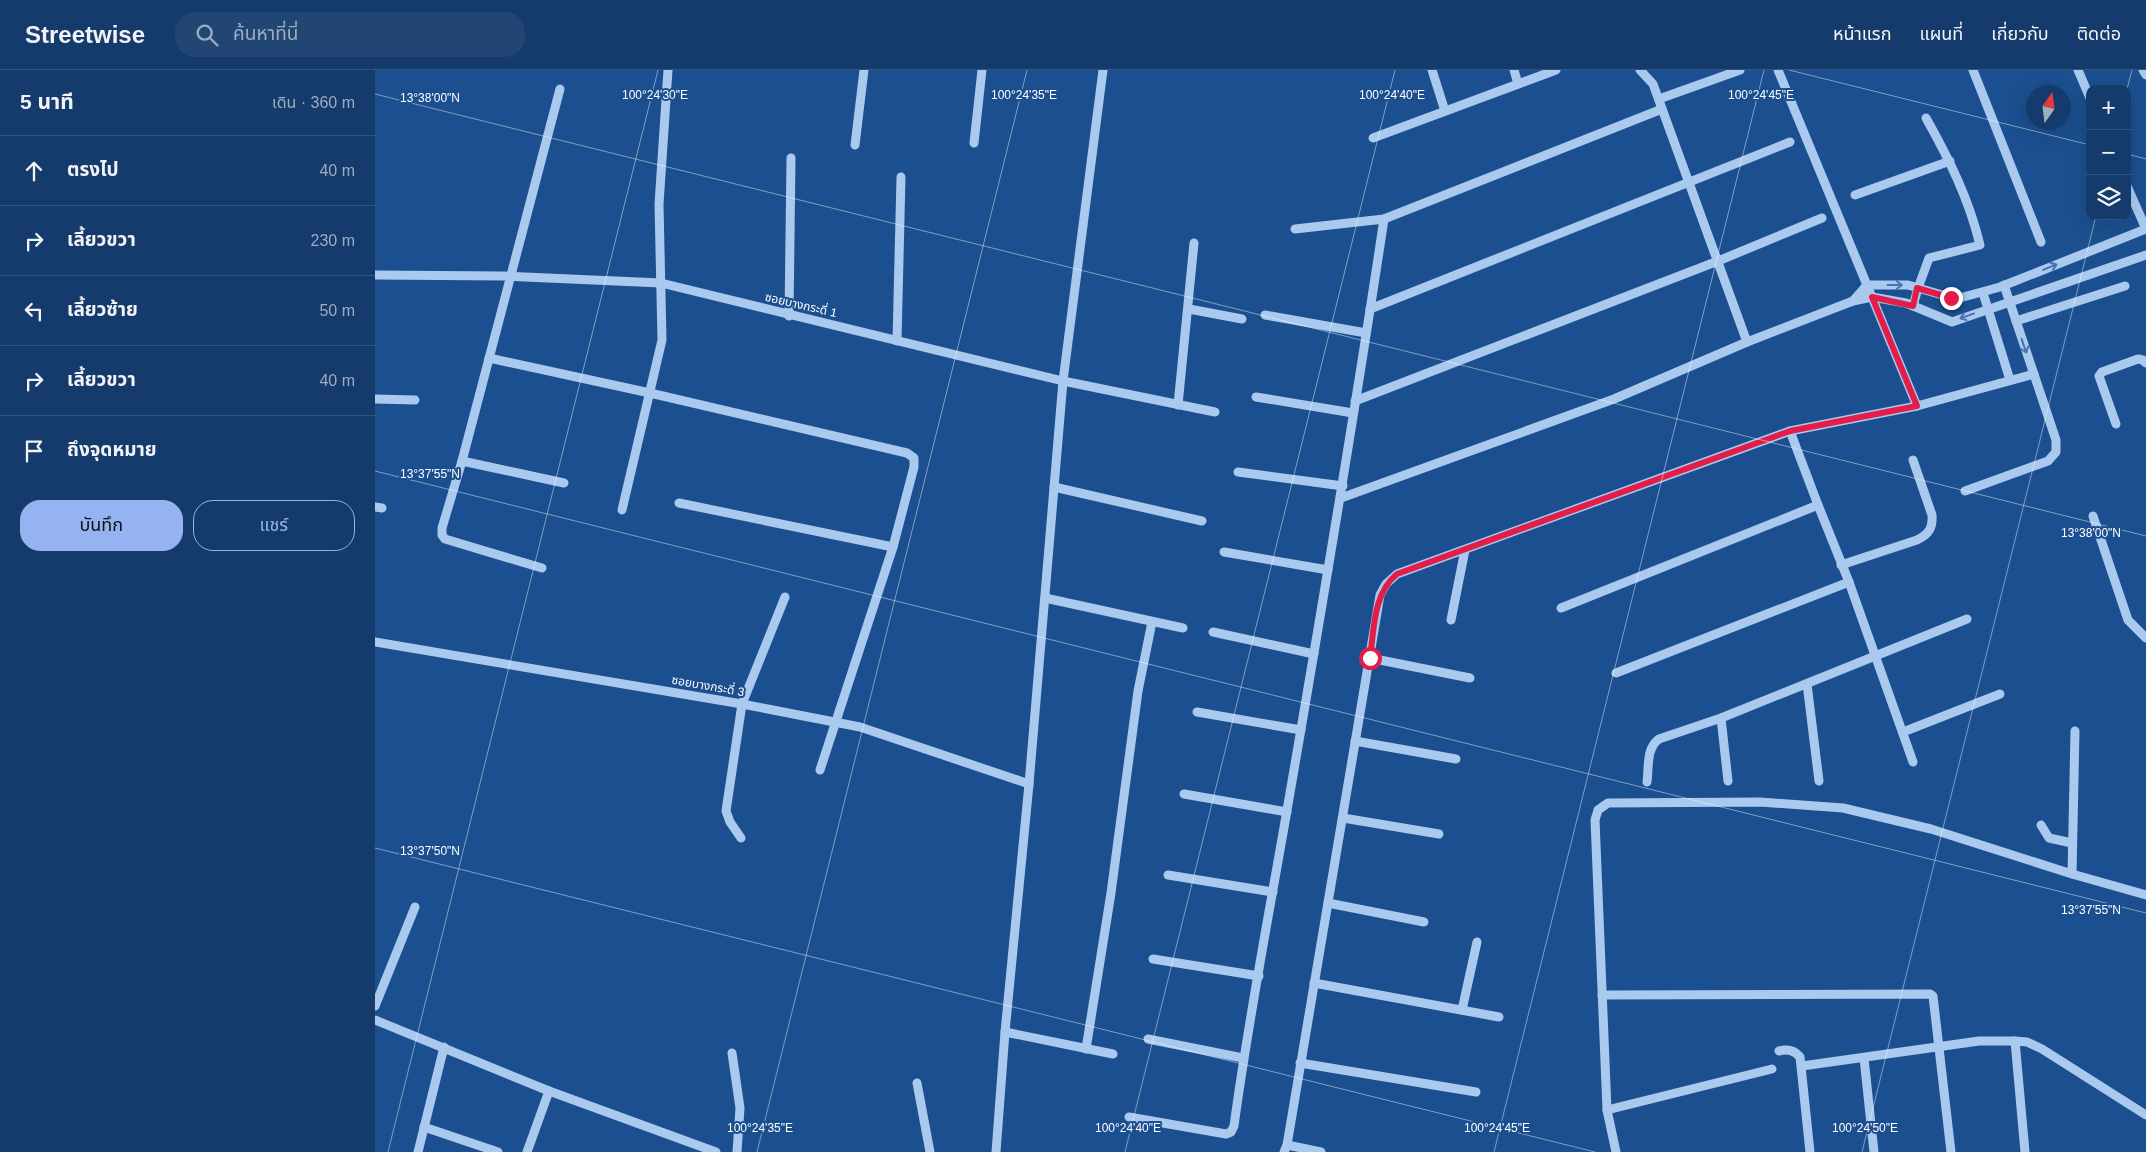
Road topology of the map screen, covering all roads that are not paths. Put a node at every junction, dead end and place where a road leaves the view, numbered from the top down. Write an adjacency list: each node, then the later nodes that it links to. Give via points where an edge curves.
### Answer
1 (668, 70): 42 (street, via 659,204)
2 (864, 70): 25 (street)
3 (982, 70): 24 (street)
4 (1103, 70): 66 (street)
5 (1432, 70): 20 (street)
6 (1515, 70): 15 (street)
7 (1556, 70): 15 (street)
8 (1639, 70): 18 (street, via 1653,84)
9 (1740, 70): 18 (street)
10 (1778, 70): 43 (street)
11 (1973, 70): 36 (street)
12 (2078, 70): 17 (street)
13 (2143, 70): 14 (street)
14 (2146, 75)
15 (1519, 84): 20 (street)
16 (560, 89): 41 (street)
17 (2086, 89)
18 (1659, 99): 19 (street)
19 (1662, 109): 29 (street); 33 (street)
20 (1445, 111): 22 (street)
21 (1925, 118): 27 (street)
22 (1373, 138)
23 (1791, 142): 29 (street)
24 (974, 143)
25 (855, 145)
26 (791, 158): 56 (street)
27 (1950, 161): 30 (street); 46 (street, via 1973,214 1980,246 1929,258)
28 (901, 177): 60 (street)
29 (1689, 183): 39 (street); 53 (street)
30 (1855, 195)
31 (2131, 195): 35 (street)
32 (1822, 218): 39 (street)
33 (1384, 219): 34 (street); 53 (street)
34 (1295, 229)
35 (2146, 229): 44 (street, one-way to 35)
36 (2041, 242)
37 (1194, 243): 52 (street)
38 (2146, 255): 50 (street)
39 (1718, 262): 61 (street); 71 (street)
40 (375, 275): 41 (street, ซอยบางกระดี่ 1)
41 (511, 276): 42 (street, ซอยบางกระดี่ 1); 62 (street)
42 (661, 283): 56 (street, ซอยบางกระดี่ 1); 67 (street, via 662,340)
43 (1867, 285): 46 (street, one-way to 46); 48 (street); 49 (street)
44 (2005, 285): 47 (street); 50 (street)
45 (2125, 286): 58 (street)
46 (1917, 288): 47 (street, via 1956,300); 51 (street)
47 (1983, 292): 54 (street)
48 (1872, 297): 49 (street); 51 (street); 73 (street)
49 (1853, 301): 61 (street)
50 (2009, 303): 54 (street); 58 (street)
51 (1913, 306): 54 (street, one-way to 51, via 1952,322)
52 (1189, 309): 57 (street); 72 (street)
53 (1370, 309): 59 (street)
54 (1988, 309): 65 (street)
55 (1265, 315): 59 (street)
56 (789, 316): 60 (street, ซอยบางกระดี่ 1)
57 (1242, 319)
58 (2016, 322): 64 (street, one-way to 64)
59 (1366, 333): 71 (street)
60 (897, 341): 66 (street, ซอยบางกระดี่ 1)
61 (1747, 342): 85 (street, via 1614,399)
62 (489, 358): 67 (street); 78 (street)
63 (2146, 363): 76 (street, via 2138,359 2099,376)
64 (2034, 374): 65 (street); 84 (street, via 2056,440 2056,452 2048,462)
65 (2010, 380): 73 (street)
66 (1063, 381): 72 (street, ซอยบางกระดี่ 1); 83 (street)
67 (650, 393): 88 (street); 91 (street, via 907,453 914,458 914,467)
68 (1255, 397): 75 (street)
69 (375, 399): 70 (street)
70 (415, 400)
71 (1355, 401): 75 (street)
72 (1179, 404): 74 (street, ซอยบางกระดี่ 1)
73 (1917, 406): 77 (street)
74 (1215, 412)
75 (1353, 413): 82 (street)
76 (2115, 424)
77 (1790, 431): 87 (street); 92 (street)
78 (462, 460): 81 (street); 95 (street, via 442,535 445,539)
79 (1913, 460): 94 (street, via 1932,515 1928,534)
80 (1238, 472): 82 (street)
81 (564, 483)
82 (1343, 486): 85 (street)
83 (1054, 488): 90 (street); 99 (street)
84 (1965, 491)
85 (1341, 498): 96 (street)
86 (679, 504): 91 (street)
87 (1817, 505): 94 (street); 100 (street)
88 (622, 510)
89 (2093, 516): 106 (street, via 2128,620)
90 (1202, 521)
91 (893, 547): 118 (street)
92 (1465, 550): 102 (street); 110 (street, via 1397,574 1386,584 1380,595)
93 (1224, 552): 96 (street)
94 (1841, 565): 97 (street)
95 (542, 568)
96 (1328, 570): 108 (street)
97 (1849, 582): 109 (street); 111 (street)
98 (785, 598): 115 (street)
99 (1045, 598): 103 (street); 129 (street)
100 (1561, 608)
101 (1967, 619): 109 (street)
102 (1451, 620)
103 (1152, 622): 104 (street); 158 (street, via 1138,692)
104 (1183, 628)
105 (1213, 632): 108 (street)
106 (2146, 638)
107 (375, 642): 115 (street, ซอยบางกระดี่ 3)
108 (1314, 654): 119 (street)
109 (1874, 655): 113 (street); 121 (street)
110 (1370, 658): 112 (street); 122 (street)
111 (1616, 673)
112 (1470, 678)
113 (1807, 684): 117 (street); 126 (street)
114 (2000, 694): 121 (street)
115 (742, 704): 118 (street, ซอยบางกระดี่ 3); 135 (street, via 727,811)
116 (1197, 712): 119 (street)
117 (1721, 718): 127 (street, via 1653,743); 128 (street)
118 (836, 722): 125 (street); 129 (street, ซอยบางกระดี่ 3)
119 (1301, 730): 131 (street)
120 (2075, 731): 136 (street)
121 (1903, 732): 124 (street)
122 (1355, 741): 123 (street); 132 (street)
123 (1456, 759)
124 (1913, 762)
125 (820, 770)
126 (1819, 781)
127 (1647, 782)
128 (1728, 782)
129 (1029, 784): 153 (street)
130 (1184, 794): 131 (street)
131 (1287, 812): 139 (street)
132 (1343, 818): 134 (street); 141 (street)
133 (2041, 825): 136 (street, via 2049,838)
134 (1439, 834)
135 (741, 838)
136 (2072, 843): 137 (street)
137 (2071, 874): 140 (street); 148 (street, via 1931,829 1843,808 1760,802 1608,803 1598,810 1595,820)
138 (1168, 875): 139 (street)
139 (1273, 892): 146 (street)
140 (2146, 895)
141 (1328, 903): 143 (street); 147 (street)
142 (415, 907): 149 (street)
143 (1424, 922)
144 (1477, 942): 150 (street)
145 (1153, 959): 146 (street)
146 (1259, 976): 162 (street)
147 (1314, 983): 150 (street); 164 (street)
148 (1602, 995): 156 (street, via 1926,992 1933,996); 170 (street)
149 (375, 1006)
150 (1462, 1010): 151 (street)
151 (1499, 1017)
152 (375, 1020): 157 (street)
153 (1005, 1032): 158 (street); 181 (street)
154 (1148, 1039): 162 (street)
155 (2015, 1041): 156 (street); 171 (street, via 2042,1049); 187 (street)
156 (1940, 1046): 163 (street); 186 (street)
157 (444, 1047): 168 (street); 173 (street)
158 (1086, 1049): 161 (street)
159 (1779, 1051): 165 (street, via 1796,1052)
160 (732, 1053): 179 (street, via 740,1108)
161 (1113, 1054)
162 (1243, 1058): 172 (street, via 1234,1126 1229,1133)
163 (1864, 1058): 165 (street); 185 (street)
164 (1300, 1063): 169 (street); 174 (street)
165 (1802, 1066): 184 (street)
166 (1771, 1069): 170 (street)
167 (917, 1083): 180 (street)
168 (549, 1091): 177 (street); 178 (street)
169 (1477, 1092)
170 (1607, 1110): 183 (street)
171 (2146, 1114)
172 (1129, 1117)
173 (424, 1127): 175 (street); 176 (street)
174 (1285, 1148): 182 (street)
175 (418, 1152)
176 (499, 1152)
177 (527, 1152)
178 (717, 1152)
179 (737, 1152)
180 (930, 1152)
181 (996, 1152)
182 (1321, 1152)
183 (1617, 1152)
184 (1810, 1152)
185 (1874, 1152)
186 (1951, 1152)
187 (2025, 1152)

